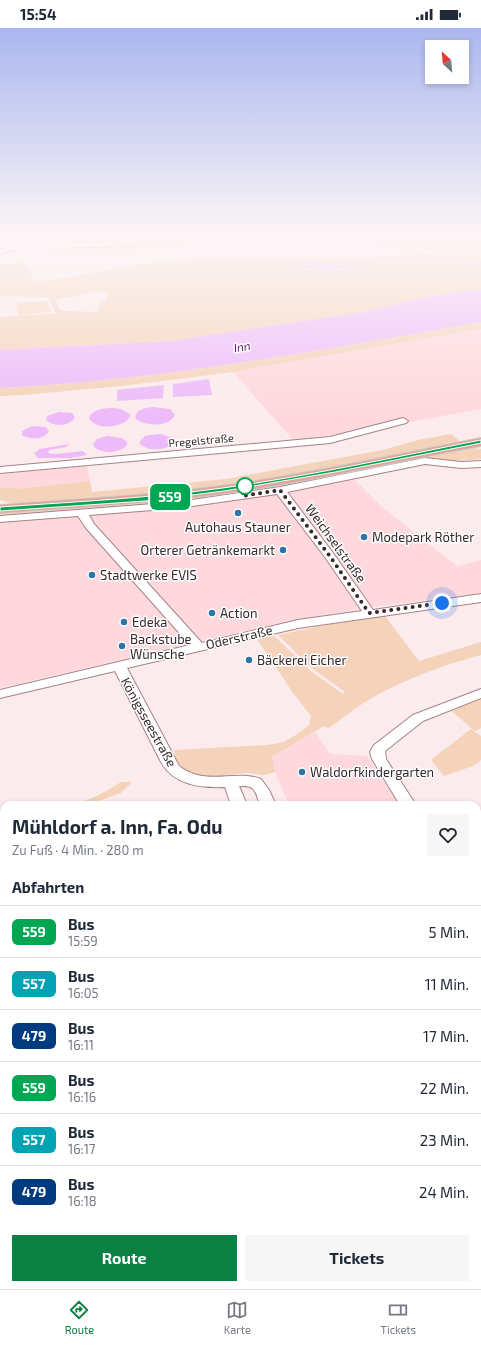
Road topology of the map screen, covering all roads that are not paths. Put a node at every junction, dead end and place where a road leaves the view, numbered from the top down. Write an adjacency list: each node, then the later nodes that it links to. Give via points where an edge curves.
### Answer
1 (403, 421): 4 (street, Pregelstraße, via 330,440)
2 (481, 442): 6 (main road, via 229,489 145,500)
3 (481, 464): 5 (street, via 460,465 424,461)
4 (0, 470)
5 (280, 490): 7 (street, via 178,505); 10 (street, Weichselstraße)
6 (0, 509)
7 (82, 513): 8 (street); 11 (street, via 108,547)
8 (0, 519)
9 (481, 598): 10 (street, Oderstraße)
10 (369, 613): 11 (street, Oderstraße, via 298,624)
11 (198, 646): 12 (street, Oderstraße)
12 (119, 666): 14 (street, Oderstraße); 15 (street, Königsseestraße, via 174,770 203,782)
13 (481, 692): 18 (street, via 418,718 379,748 379,759)
14 (0, 694)
15 (230, 782): 16 (street); 17 (street, Königsseestraße, via 256,781)
16 (237, 801)
17 (266, 801)
18 (405, 801)

